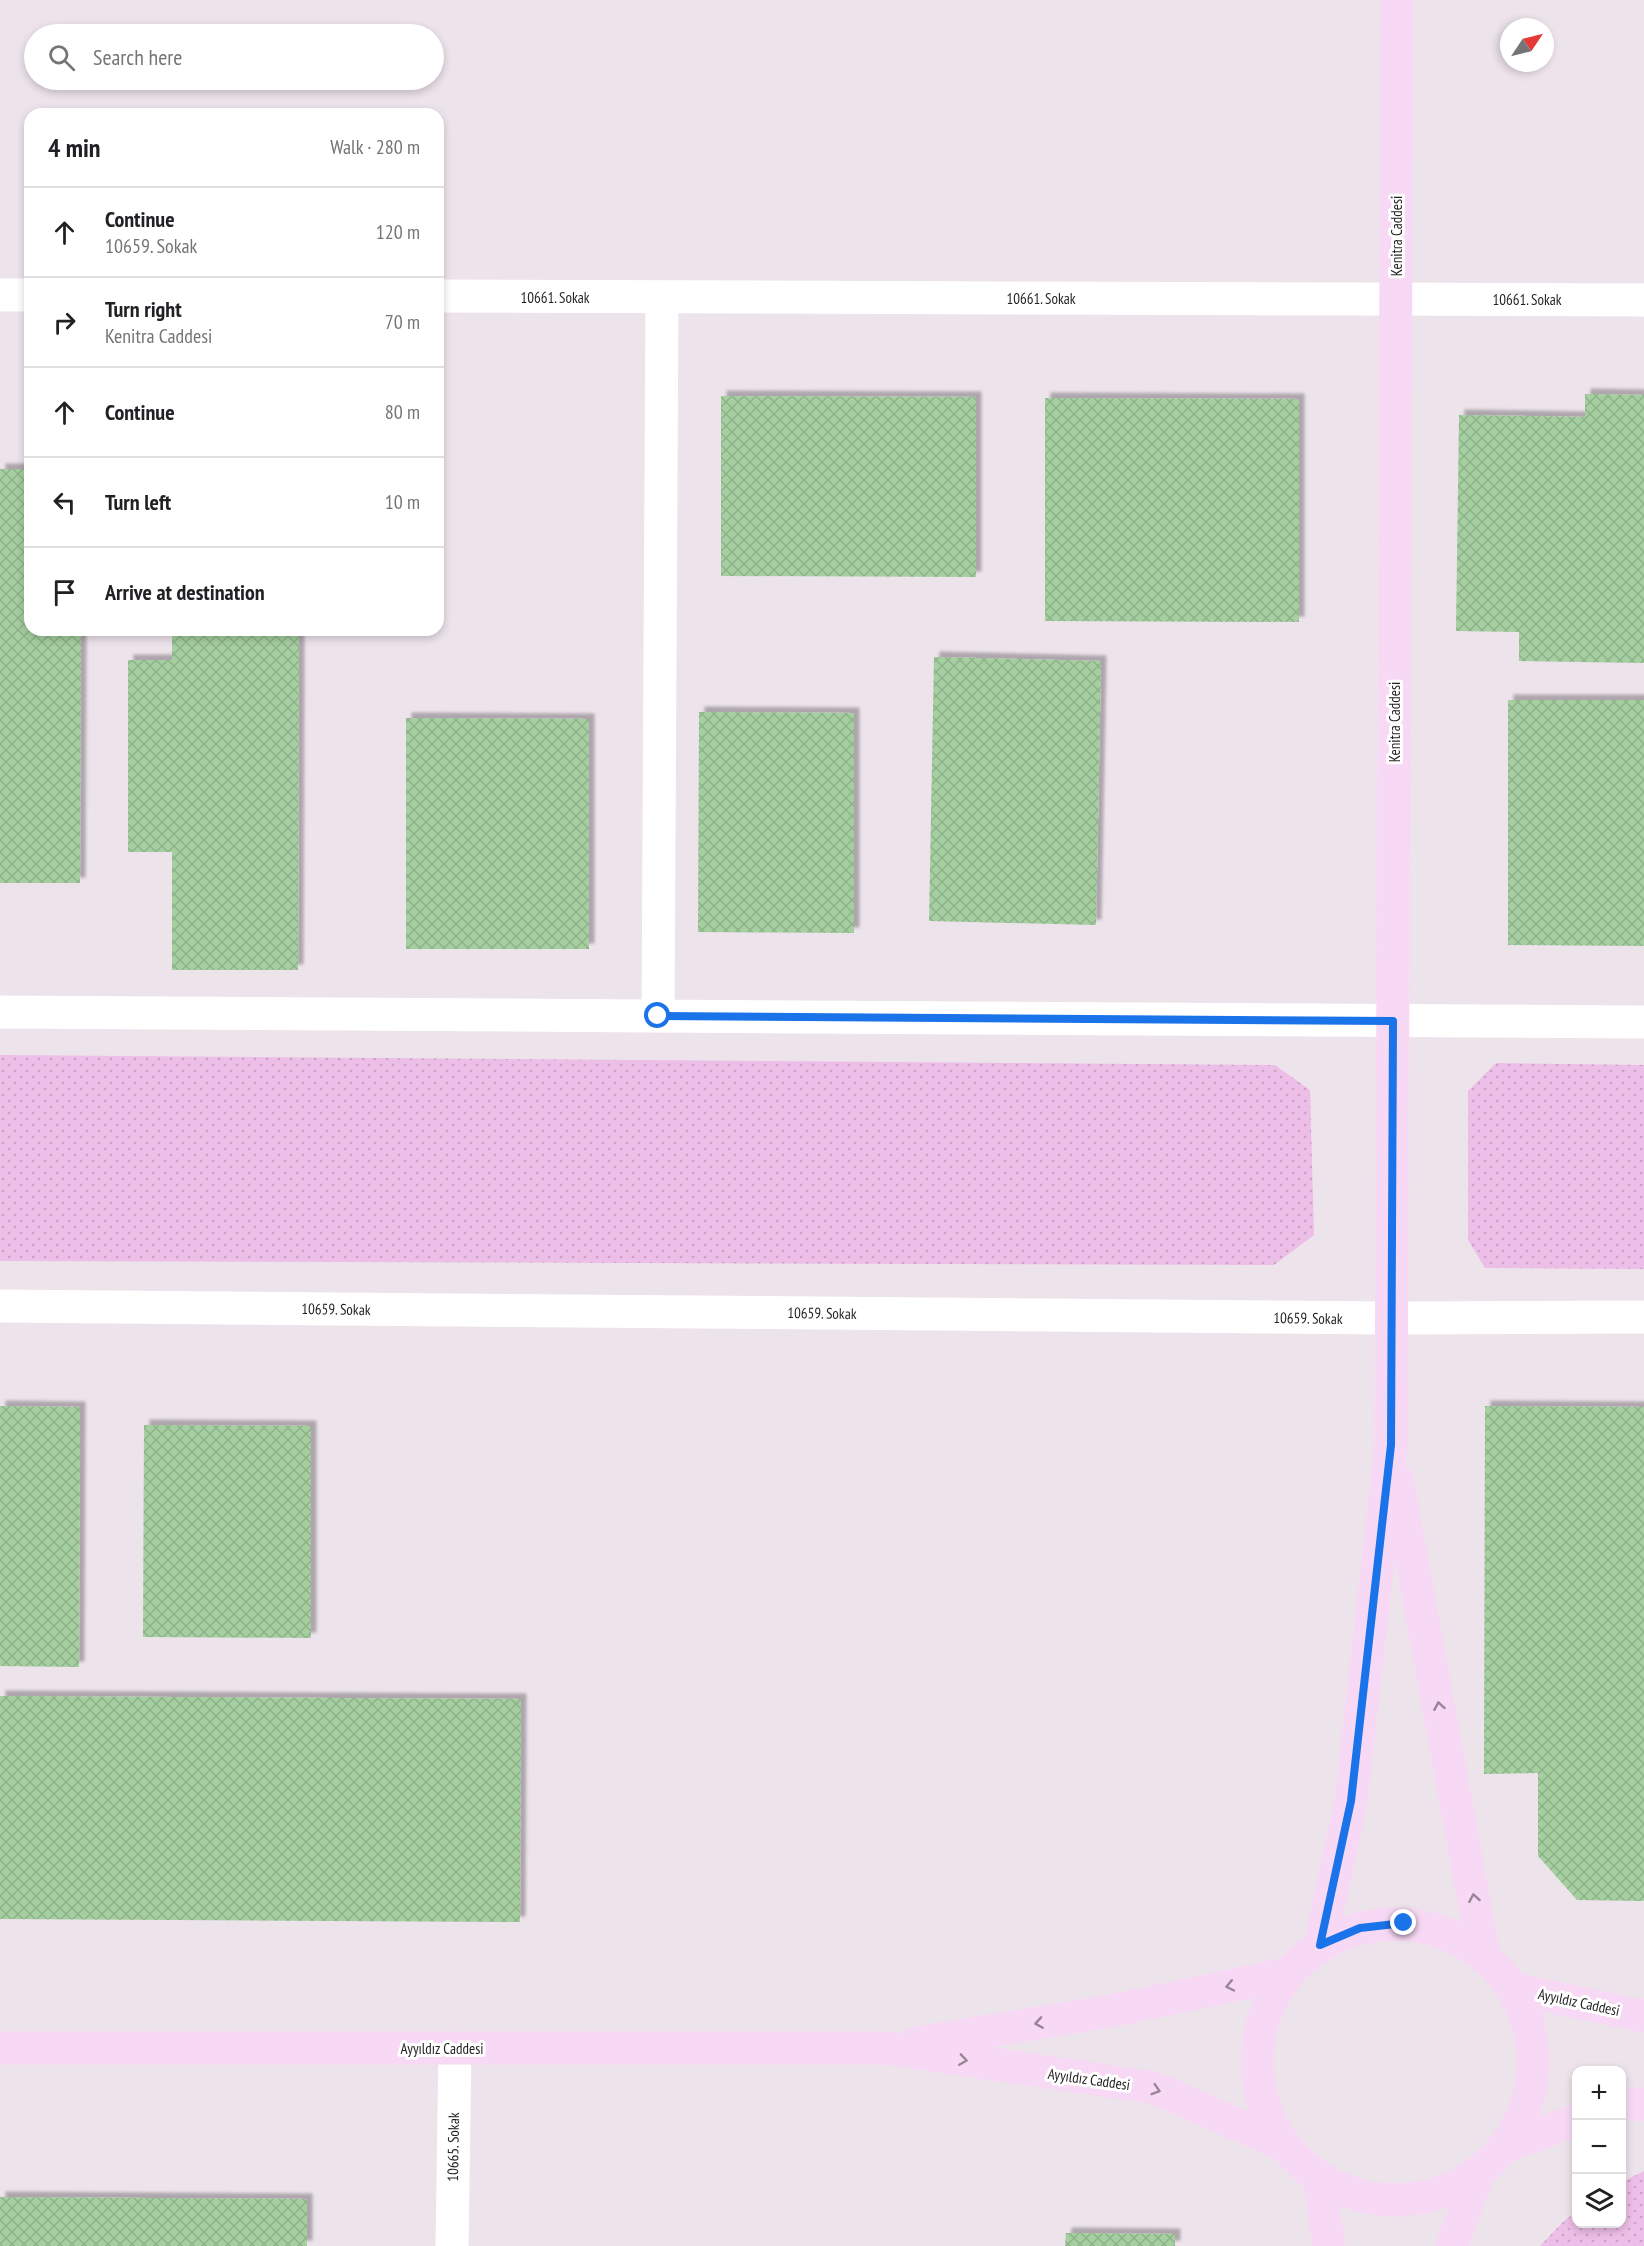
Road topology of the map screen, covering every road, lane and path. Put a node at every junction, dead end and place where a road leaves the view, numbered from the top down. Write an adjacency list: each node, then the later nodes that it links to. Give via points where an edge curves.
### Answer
1 (1397, 0): 6 (street, Kenitra Caddesi)
2 (0, 295): 3 (street)
3 (24, 295)
4 (444, 296): 5 (street, 10661. Sokak)
5 (662, 297): 6 (street, 10661. Sokak); 9 (street)
6 (1396, 299): 7 (street, 10661. Sokak); 10 (street, Kenitra Caddesi)
7 (1644, 300)
8 (0, 1012): 9 (street)
9 (658, 1016): 10 (street)
10 (1393, 1021): 11 (street); 14 (street, Kenitra Caddesi)
11 (1644, 1022)
12 (0, 1306): 14 (street, 10659. Sokak)
13 (1644, 1317): 14 (street, 10659. Sokak)
14 (1391, 1318): 15 (street, Kenitra Caddesi)
15 (1391, 1445): 16 (street, via 1351,1801); 17 (street, one-way to 15)
16 (1320, 1945): 17 (street, via 1360,1928 1404,1923 1447,1933); 18 (street)
17 (1484, 1956): 19 (street)
18 (1287, 1974): 23 (street, Ayyıldız Caddesi, one-way to 23, via 1111,2011); 27 (street, via 1266,2012 1256,2054 1262,2102)
19 (1513, 1989): 20 (street, Ayyıldız Caddesi); 28 (street, via 1531,2029 1534,2073 1522,2119)
20 (1644, 2016)
21 (0, 2048): 22 (street, Ayyıldız Caddesi)
22 (455, 2048): 23 (street, Ayyıldız Caddesi); 31 (street, 10665. Sokak)
23 (885, 2048): 27 (street, Ayyıldız Caddesi, one-way to 27, via 1155,2088)
24 (1644, 2104): 25 (street)
25 (1626, 2106)
26 (1572, 2122): 28 (street)
27 (1284, 2145): 30 (street)
28 (1504, 2147): 29 (street, via 1496,2160)
29 (1478, 2173): 30 (street, via 1457,2188 1411,2202 1363,2198); 33 (street)
30 (1319, 2179): 32 (street)
31 (452, 2246)
32 (1329, 2246)
33 (1452, 2246)

